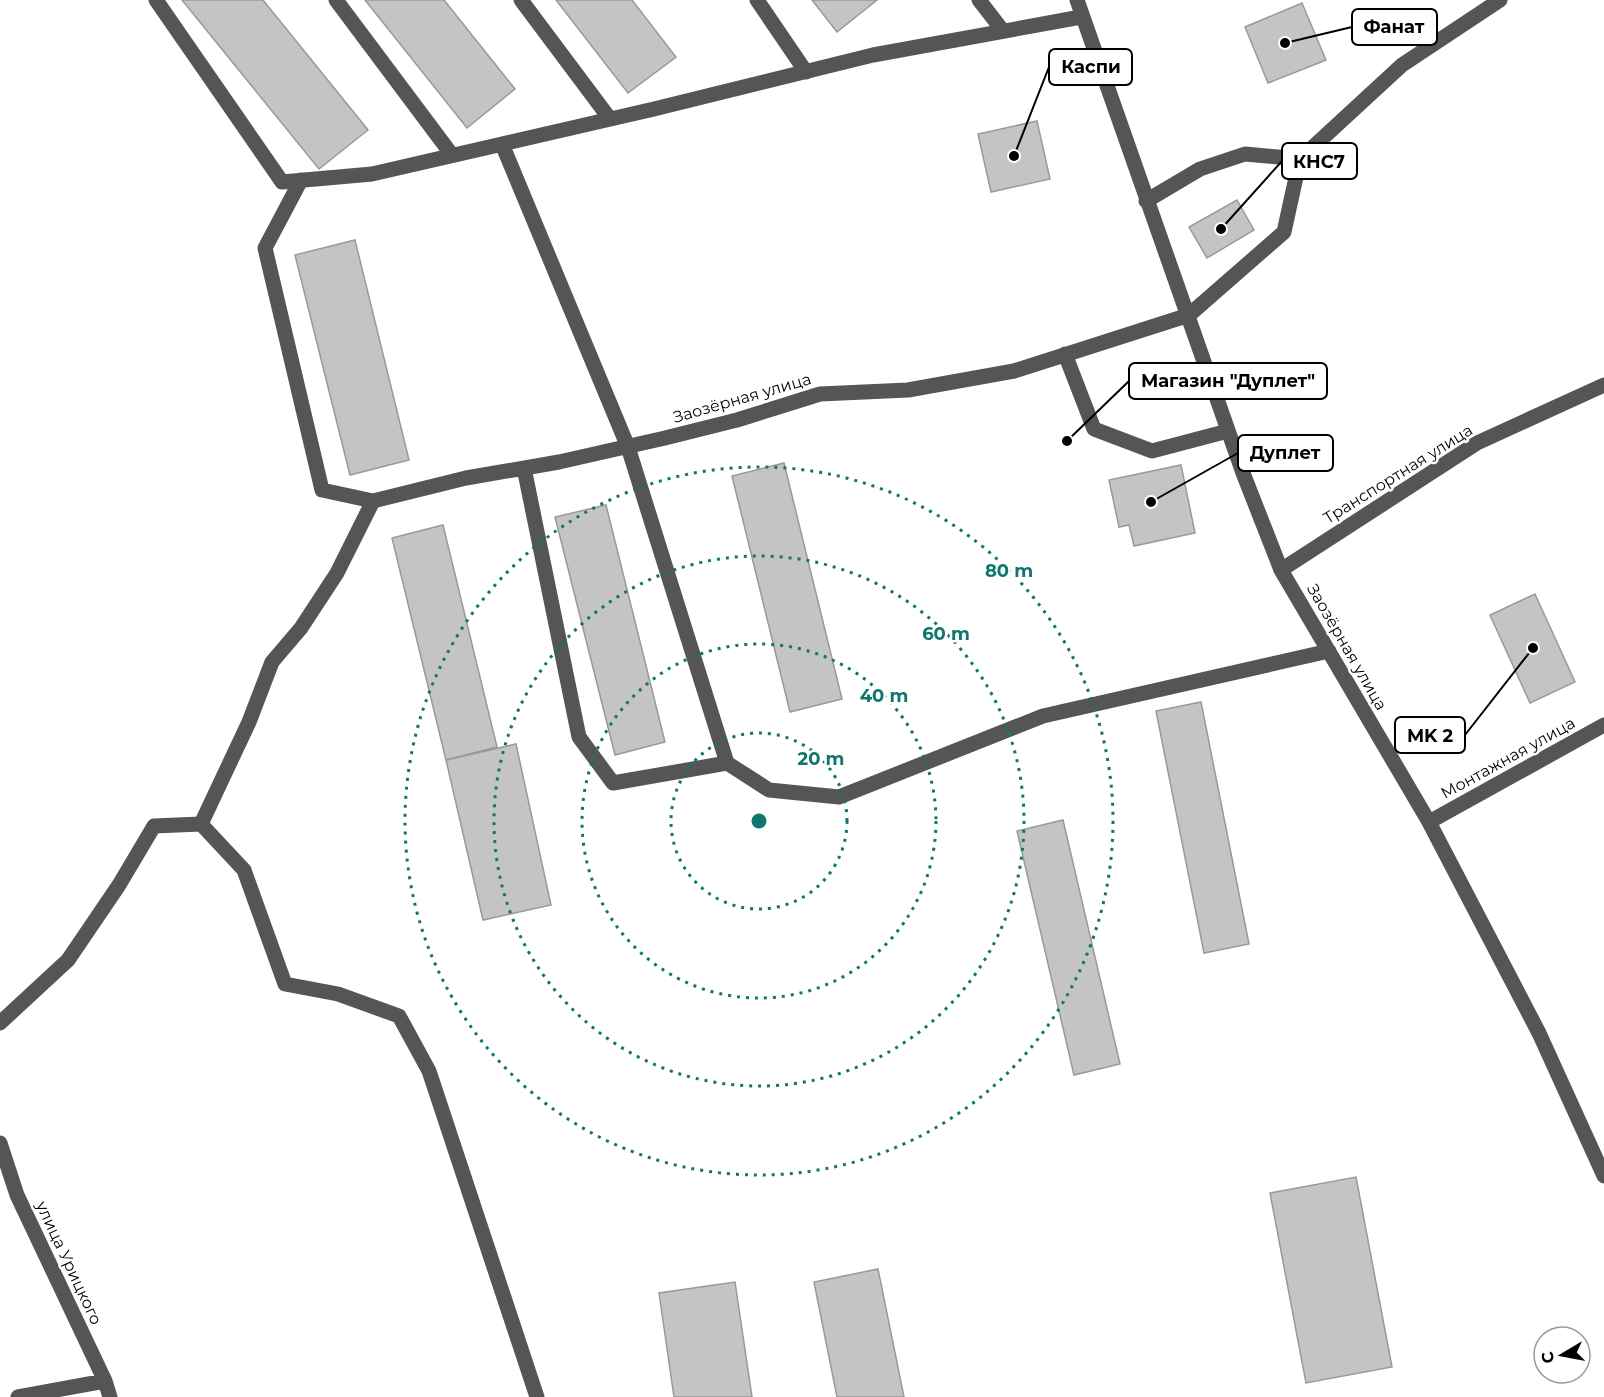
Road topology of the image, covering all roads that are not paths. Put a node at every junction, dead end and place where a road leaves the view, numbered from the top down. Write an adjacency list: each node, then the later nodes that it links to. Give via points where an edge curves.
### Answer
1 (156, 0): 15 (street, via 282,182)
2 (336, 0): 13 (street)
3 (521, 0): 11 (street)
4 (757, 0): 10 (street)
5 (979, 0): 9 (street)
6 (1077, 0): 8 (street, Заозёрная улица)
7 (1500, 0): 14 (street, via 1402,65)
8 (1081, 17): 9 (street); 16 (street, Заозёрная улица)
9 (1003, 31): 10 (street)
10 (806, 72): 11 (street)
11 (610, 119): 12 (street)
12 (502, 144): 13 (street); 21 (street)
13 (452, 155): 15 (street, via 372,174)
14 (1300, 159): 16 (street, via 1245,154 1200,169); 17 (street, via 1284,232)
15 (301, 180): 23 (street, via 265,248 322,489)
16 (1146, 201): 17 (street, Заозёрная улица)
17 (1189, 315): 18 (street, Заозёрная улица); 20 (street, Заозёрная улица)
18 (1065, 354): 20 (street, via 1094,429 1152,451); 21 (street, Заозёрная улица, via 1014,371 908,390 820,394)
19 (1604, 385): 24 (street, Транспортная улица, via 1477,443)
20 (1228, 431): 24 (street, Заозёрная улица)
21 (628, 447): 22 (street, Заозёрная улица); 27 (street)
22 (524, 468): 23 (street, Заозёрная улица); 27 (street, via 579,737 613,783)
23 (373, 501): 29 (street, via 337,573 301,628 272,662 249,722)
24 (1281, 570): 25 (street, Заозёрная улица)
25 (1329, 651): 27 (street, via 1043,716 839,797 769,790); 28 (street, Заозёрная улица)
26 (1604, 725): 28 (street, Монтажная улица)
27 (727, 763)
28 (1429, 822): 32 (street, Заозёрная улица, via 1539,1033)
29 (201, 824): 30 (street, via 154,826 68,960); 36 (street, via 244,870 285,984 338,994 399,1016 429,1071)
30 (0, 1023)
31 (0, 1143): 33 (street, улица Урицкого, via 16,1195)
32 (1603, 1169)
33 (105, 1381): 34 (street); 35 (street, улица Урицкого)
34 (18, 1397)
35 (110, 1397)
36 (537, 1397)

